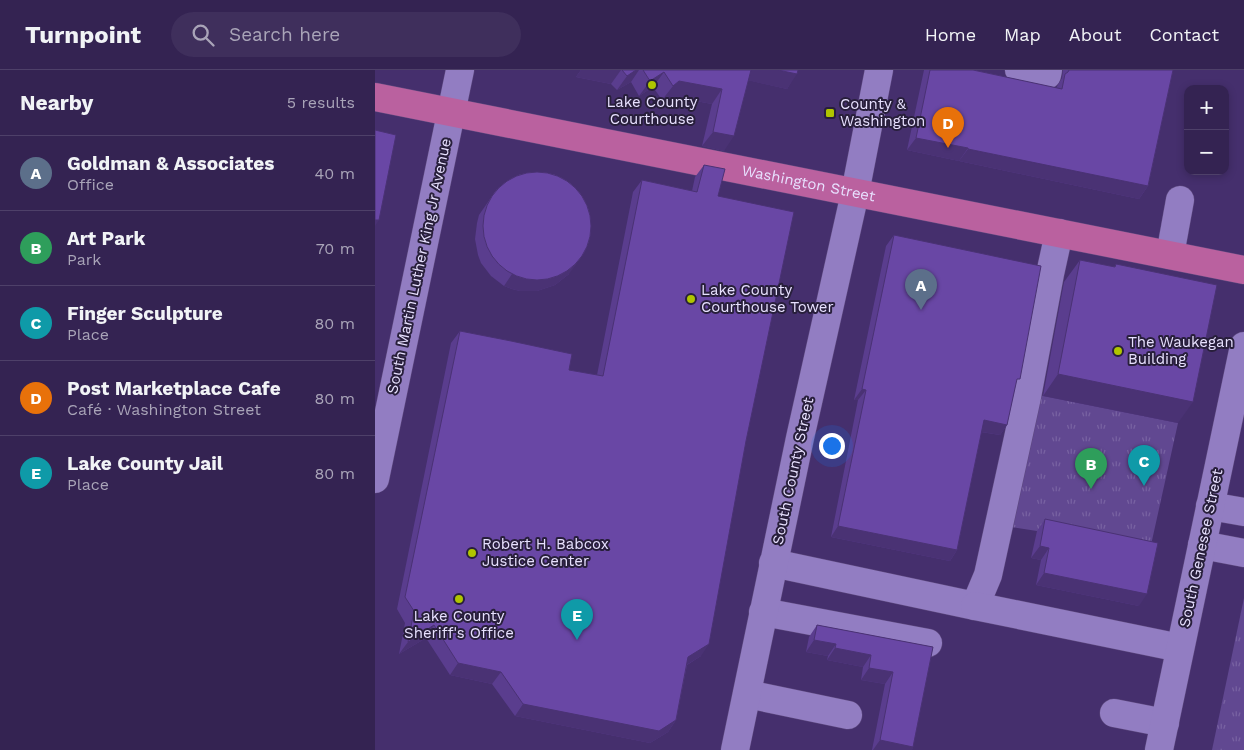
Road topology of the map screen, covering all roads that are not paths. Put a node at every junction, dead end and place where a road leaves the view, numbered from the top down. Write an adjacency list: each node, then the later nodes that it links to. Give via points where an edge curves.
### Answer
1 (459, 70): 6 (street, South Martin Luther King Jr Avenue)
2 (879, 70): 7 (street, South County Street)
3 (1019, 70): 4 (street, via 1047,75)
4 (1048, 70)
5 (375, 97): 6 (main road, Washington Street)
6 (451, 113): 7 (main road, Washington Street); 13 (street, South Martin Luther King Jr Avenue)
7 (855, 193): 9 (main road, Washington Street); 18 (street, South County Street)
8 (1181, 200): 10 (street)
9 (1059, 233): 10 (main road, Washington Street); 19 (street, via 988,575)
10 (1170, 255): 11 (main road, Washington Street)
11 (1244, 270)
12 (1244, 346): 14 (street, South Genesee Street)
13 (375, 479)
14 (1211, 506): 15 (street); 16 (street, South Genesee Street)
15 (1244, 512)
16 (1202, 545): 17 (street); 22 (street, South Genesee Street)
17 (1244, 553)
18 (773, 563): 19 (street); 20 (street, South County Street)
19 (975, 606): 22 (street)
20 (763, 612): 21 (street); 23 (street, South County Street)
21 (927, 642)
22 (1180, 648): 26 (street, South Genesee Street)
23 (747, 694): 25 (street); 27 (street, South County Street)
24 (1113, 713): 26 (street)
25 (848, 715)
26 (1165, 723): 28 (street, South Genesee Street)
27 (735, 750)
28 (1159, 750)

